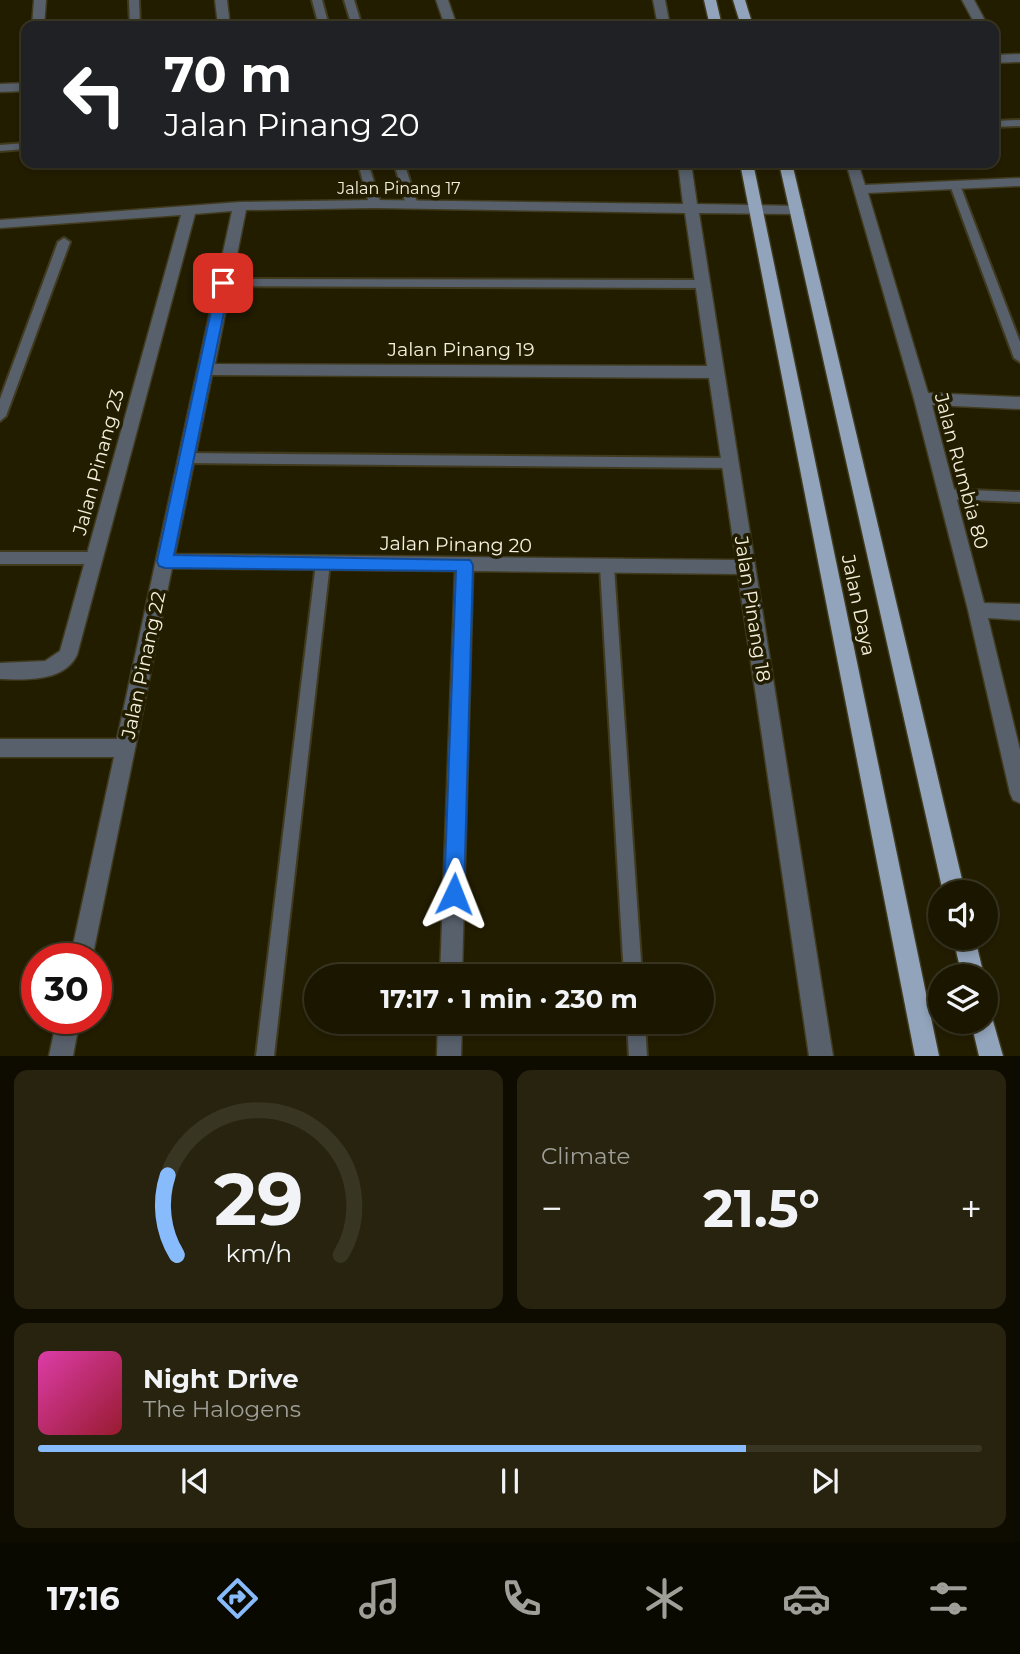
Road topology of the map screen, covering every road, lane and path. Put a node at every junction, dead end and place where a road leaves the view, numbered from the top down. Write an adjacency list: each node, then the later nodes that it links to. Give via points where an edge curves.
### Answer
1 (40, 0): 11 (street)
2 (134, 0): 12 (lane)
3 (221, 0): 13 (street)
4 (317, 0): 14 (lane)
5 (349, 0): 15 (lane)
6 (442, 0): 16 (street)
7 (659, 0): 17 (street)
8 (710, 0): 18 (main road)
9 (739, 0): 19 (main road)
10 (968, 0): 20 (street)
11 (38, 21)
12 (135, 21)
13 (223, 21)
14 (323, 21)
15 (355, 21)
16 (449, 21)
17 (663, 21)
18 (715, 21)
19 (745, 21)
20 (979, 21)
21 (999, 56): 22 (street)
22 (1020, 58)
23 (21, 87): 24 (street)
24 (0, 88)
25 (1020, 122): 26 (lane)
26 (999, 124)
27 (21, 146): 28 (lane)
28 (0, 148)
29 (364, 168): 38 (lane)
30 (401, 168): 39 (lane)
31 (685, 168): 42 (street, Jalan Pinang 18)
32 (747, 168): 43 (main road, Jalan Daya)
33 (786, 168): 44 (main road, Jalan Daya)
34 (854, 168): 37 (street, Jalan Rumbia 80)
35 (1020, 182): 36 (street)
36 (955, 185): 37 (street); 49 (lane)
37 (860, 189): 52 (street, Jalan Rumbia 80)
38 (375, 204): 39 (street, Jalan Pinang 17); 40 (street, Jalan Pinang 17)
39 (412, 205): 42 (street, Jalan Pinang 17)
40 (240, 206): 41 (street, Jalan Pinang 17); 47 (street, Jalan Pinang 22)
41 (189, 209): 45 (street, Jalan Pinang 17); 60 (street, Jalan Pinang 23)
42 (691, 209): 43 (street, Jalan Pinang 17); 48 (street, Jalan Pinang 18)
43 (756, 210): 44 (street, Jalan Pinang 17); 86 (main road, Jalan Daya)
44 (797, 210): 73 (main road, Jalan Daya)
45 (0, 224)
46 (64, 242): 54 (lane)
47 (223, 283): 48 (lane); 50 (street, Jalan Pinang 22)
48 (703, 284): 51 (street, Jalan Pinang 18)
49 (1020, 358)
50 (205, 369): 51 (street, Jalan Pinang 19); 55 (street, Jalan Pinang 22)
51 (716, 372): 56 (street, Jalan Pinang 18)
52 (922, 399): 53 (street); 57 (street, Jalan Rumbia 80)
53 (1020, 403)
54 (0, 416)
55 (186, 458): 56 (lane); 61 (street, Jalan Pinang 22)
56 (730, 463): 65 (street, Jalan Pinang 18)
57 (947, 494): 58 (lane); 66 (street, Jalan Rumbia 80)
58 (1020, 497)
59 (0, 558): 60 (lane)
60 (94, 558): 68 (street, Jalan Pinang 23, via 68,655 46,670)
61 (165, 561): 62 (street, Jalan Pinang 20); 71 (street, Jalan Pinang 22)
62 (323, 563): 63 (street, Jalan Pinang 20); 82 (lane)
63 (464, 565): 64 (street, Jalan Pinang 20); 75 (street)
64 (607, 567): 65 (street, Jalan Pinang 20); 76 (lane)
65 (746, 568): 85 (street, Jalan Pinang 18)
66 (977, 610): 67 (street); 69 (street, Jalan Rumbia 80)
67 (1020, 611)
68 (0, 671)
69 (1014, 742): 72 (street, Jalan Rumbia 80)
70 (0, 748): 71 (street)
71 (125, 748): 74 (street, Jalan Pinang 22)
72 (1020, 793)
73 (951, 880)
74 (84, 943)
75 (451, 964)
76 (632, 964)
77 (66, 1034): 81 (street)
78 (450, 1034): 83 (street)
79 (637, 1034): 84 (lane)
80 (986, 1034): 87 (main road)
81 (61, 1055)
82 (265, 1055)
83 (449, 1055)
84 (638, 1055)
85 (821, 1055)
86 (927, 1055)
87 (991, 1055)

